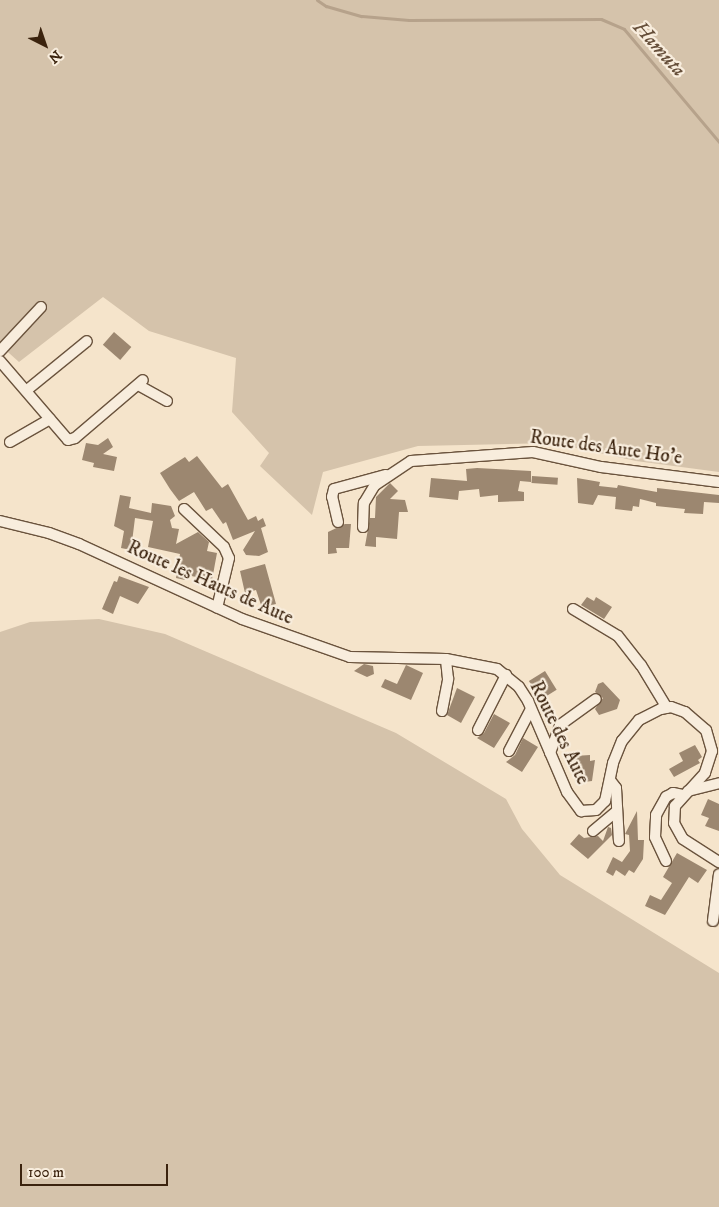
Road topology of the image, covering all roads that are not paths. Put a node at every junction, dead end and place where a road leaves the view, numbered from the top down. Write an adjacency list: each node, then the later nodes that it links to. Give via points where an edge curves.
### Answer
1 (41, 307): 3 (street)
2 (87, 341): 5 (street)
3 (0, 351)
4 (0, 361): 5 (street)
5 (27, 390): 7 (street)
6 (167, 401): 7 (street, via 140,382 75,438 68,440)
7 (50, 419): 8 (street)
8 (10, 442)
9 (386, 476): 10 (street, Route des Aute Ho'e, via 411,461 533,452 601,467); 13 (street, via 334,489 332,497); 14 (street, Route des Aute Ho'e, via 368,495)
10 (719, 482)
11 (184, 509): 15 (street, via 224,547 228,558)
12 (0, 521): 15 (street, Route les Hauts de Aute, via 49,532)
13 (338, 522)
14 (363, 527)
15 (217, 608): 17 (street, Route les Hauts de Aute, via 350,657)
16 (573, 609): 21 (street, via 618,636 641,665)
17 (411, 657): 18 (street, Route des Aute)
18 (446, 659): 19 (street, Route des Aute, via 471,661); 23 (street, via 448,679)
19 (506, 675): 22 (street, Route des Aute, via 520,687); 24 (street)
20 (596, 699): 26 (street, via 560,725)
21 (667, 708): 27 (street, Route des Aute, via 649,714 631,728 613,763); 29 (street, via 686,712 698,720 710,739 710,763)
22 (531, 709): 25 (street); 26 (street, Route des Aute)
23 (442, 711)
24 (478, 730)
25 (509, 751)
26 (550, 753): 27 (street, Route des Aute, via 567,792 581,811 589,813 601,806)
27 (610, 780): 30 (street, via 616,788)
28 (719, 783): 29 (street)
29 (685, 793): 33 (street, via 666,797 656,814 655,837); 34 (street, via 674,815 678,833)
30 (616, 812): 31 (street); 32 (street)
31 (593, 831)
32 (619, 842)
33 (666, 861)
34 (719, 862)
35 (719, 874): 36 (street)
36 (713, 921)

